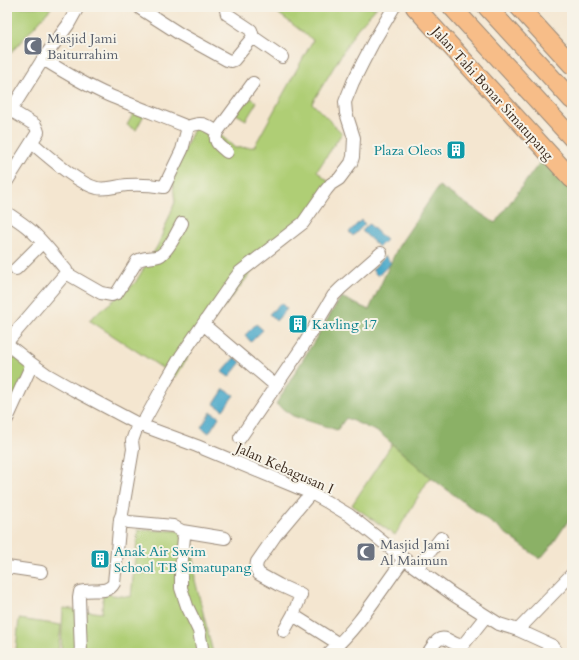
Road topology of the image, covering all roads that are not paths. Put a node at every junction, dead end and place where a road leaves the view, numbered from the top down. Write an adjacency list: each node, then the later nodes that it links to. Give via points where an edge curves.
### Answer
1 (78, 7): 11 (street)
2 (140, 7): 9 (street, via 180,34 227,60 234,60)
3 (227, 7): 9 (street, via 227,14 251,30)
4 (394, 7): 29 (street, via 363,62 345,102 354,138 351,163 339,179 326,190 302,223 240,272)
5 (415, 7): 21 (highway, Jalan Tahi Bonar Simatupang)
6 (452, 7): 18 (highway)
7 (487, 7): 14 (highway)
8 (519, 7): 12 (highway)
9 (253, 37): 10 (street)
10 (282, 56)
11 (43, 59): 15 (street); 16 (street, via 107,94)
12 (572, 65)
13 (253, 83): 17 (street)
14 (572, 100)
15 (9, 109): 19 (street, via 35,125 38,132)
16 (188, 128): 17 (street, via 200,123); 19 (street, via 182,150 164,187 134,184 97,188 74,176)
17 (217, 132): 20 (street, via 215,138)
18 (572, 138)
19 (32, 143): 22 (street)
20 (226, 152)
21 (572, 179)
22 (7, 181)
23 (7, 213): 25 (street, via 28,228)
24 (182, 223): 28 (street, via 163,254 158,257 140,258 117,293 101,293)
25 (42, 243): 27 (street); 28 (street)
26 (381, 253): 32 (street, via 333,296 304,346)
27 (16, 269)
28 (66, 273): 30 (street)
29 (203, 324): 32 (street); 34 (street)
30 (7, 343): 31 (street, Jalan Kebagusan I)
31 (32, 364): 33 (street); 34 (street, Jalan Kebagusan I, via 74,390)
32 (276, 386): 35 (street)
33 (7, 419)
34 (140, 424): 36 (street, Jalan Kebagusan I); 37 (street, via 132,441 133,449)
35 (240, 438)
36 (311, 493): 41 (street, Jalan Kebagusan I, via 349,515); 46 (street, via 275,536 257,562 256,568 259,574 301,595)
37 (120, 519): 38 (street, via 173,526); 51 (street, via 112,588 80,592)
38 (182, 531): 39 (street); 52 (street, via 184,537 181,588 199,631)
39 (225, 538)
40 (441, 538): 43 (street)
41 (404, 558): 43 (street, Jalan Kebagusan I); 50 (street, via 370,607)
42 (7, 567): 44 (street)
43 (417, 568): 47 (street, Jalan Kebagusan I)
44 (41, 572)
45 (572, 574): 48 (street)
46 (293, 615): 49 (street); 50 (street)
47 (486, 616): 48 (street, Jalan Kebagusan I, via 499,624); 54 (street, via 463,645 456,645 442,638)
48 (518, 630): 55 (street, Jalan Kebagusan I, via 552,646)
49 (284, 631)
50 (339, 644): 53 (street)
51 (81, 653)
52 (203, 653)
53 (329, 653)
54 (428, 653)
55 (557, 653)

